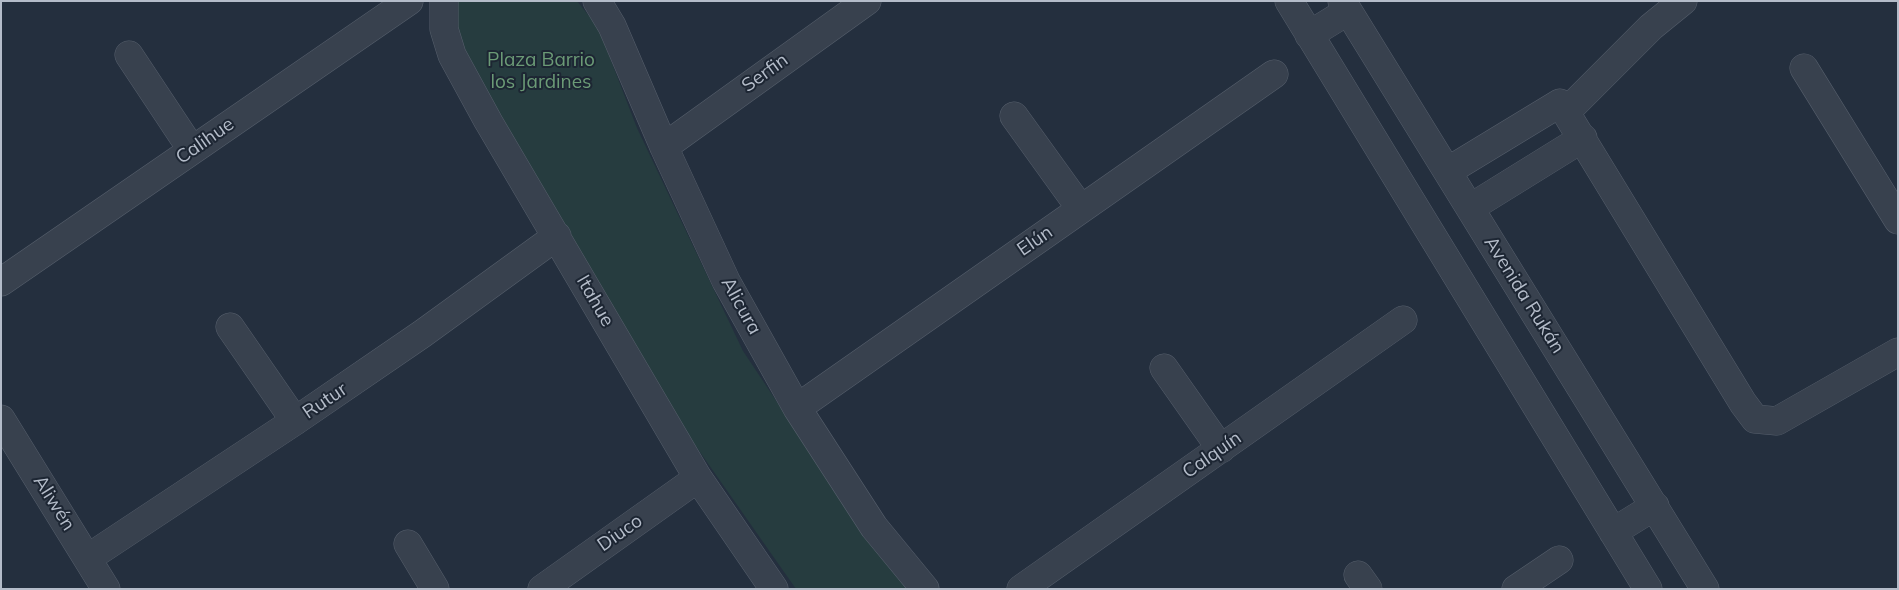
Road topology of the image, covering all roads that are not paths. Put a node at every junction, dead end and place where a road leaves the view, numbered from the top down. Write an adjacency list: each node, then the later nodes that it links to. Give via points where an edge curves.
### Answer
1 (409, 1): 16 (street, Calihue)
2 (444, 1): 21 (street, Itahue, via 444,30 452,55)
3 (597, 1): 15 (street, Alicura, via 612,26)
4 (867, 1): 15 (street, Serfin)
5 (1289, 1): 8 (street)
6 (1683, 1): 12 (street)
7 (1345, 6): 8 (street); 17 (street, Avenida Rukán)
8 (1309, 35): 33 (street)
9 (129, 55): 16 (street)
10 (1804, 68): 20 (street)
11 (1274, 74): 19 (street, Elún)
12 (1563, 107): 14 (street); 17 (street)
13 (1014, 116): 19 (street)
14 (1583, 138): 18 (street); 25 (street, via 1742,403 1755,418 1777,421)
15 (664, 147): 27 (street, Alicura, via 726,280)
16 (192, 150): 22 (street, Calihue)
17 (1448, 171): 18 (street, Avenida Rukán)
18 (1470, 208): 32 (street, Avenida Rukán)
19 (1081, 209): 27 (street, Elún)
20 (1898, 220)
21 (557, 236): 29 (street, Rutur); 31 (street, Itahue)
22 (1, 282)
23 (1403, 320): 30 (street, Calquín)
24 (230, 327): 29 (street)
25 (1898, 352)
26 (1164, 368): 30 (street)
27 (797, 408): 41 (street, Alicura, via 874,527)
28 (1, 419): 35 (street, Aliwén)
29 (295, 422): 35 (street, Rutur)
30 (1220, 449): 42 (street, Calquín)
31 (698, 478): 39 (street, Diuco); 40 (street, Itahue)
32 (1654, 506): 33 (street); 45 (street, Avenida Rukán)
33 (1613, 532): 44 (street)
34 (408, 544): 38 (street)
35 (88, 558): 37 (street, Aliwén)
36 (1559, 560): 43 (street)
37 (106, 589)
38 (435, 589)
39 (542, 589)
40 (774, 589)
41 (925, 589)
42 (1021, 589)
43 (1516, 589)
44 (1648, 589)
45 (1705, 589)

